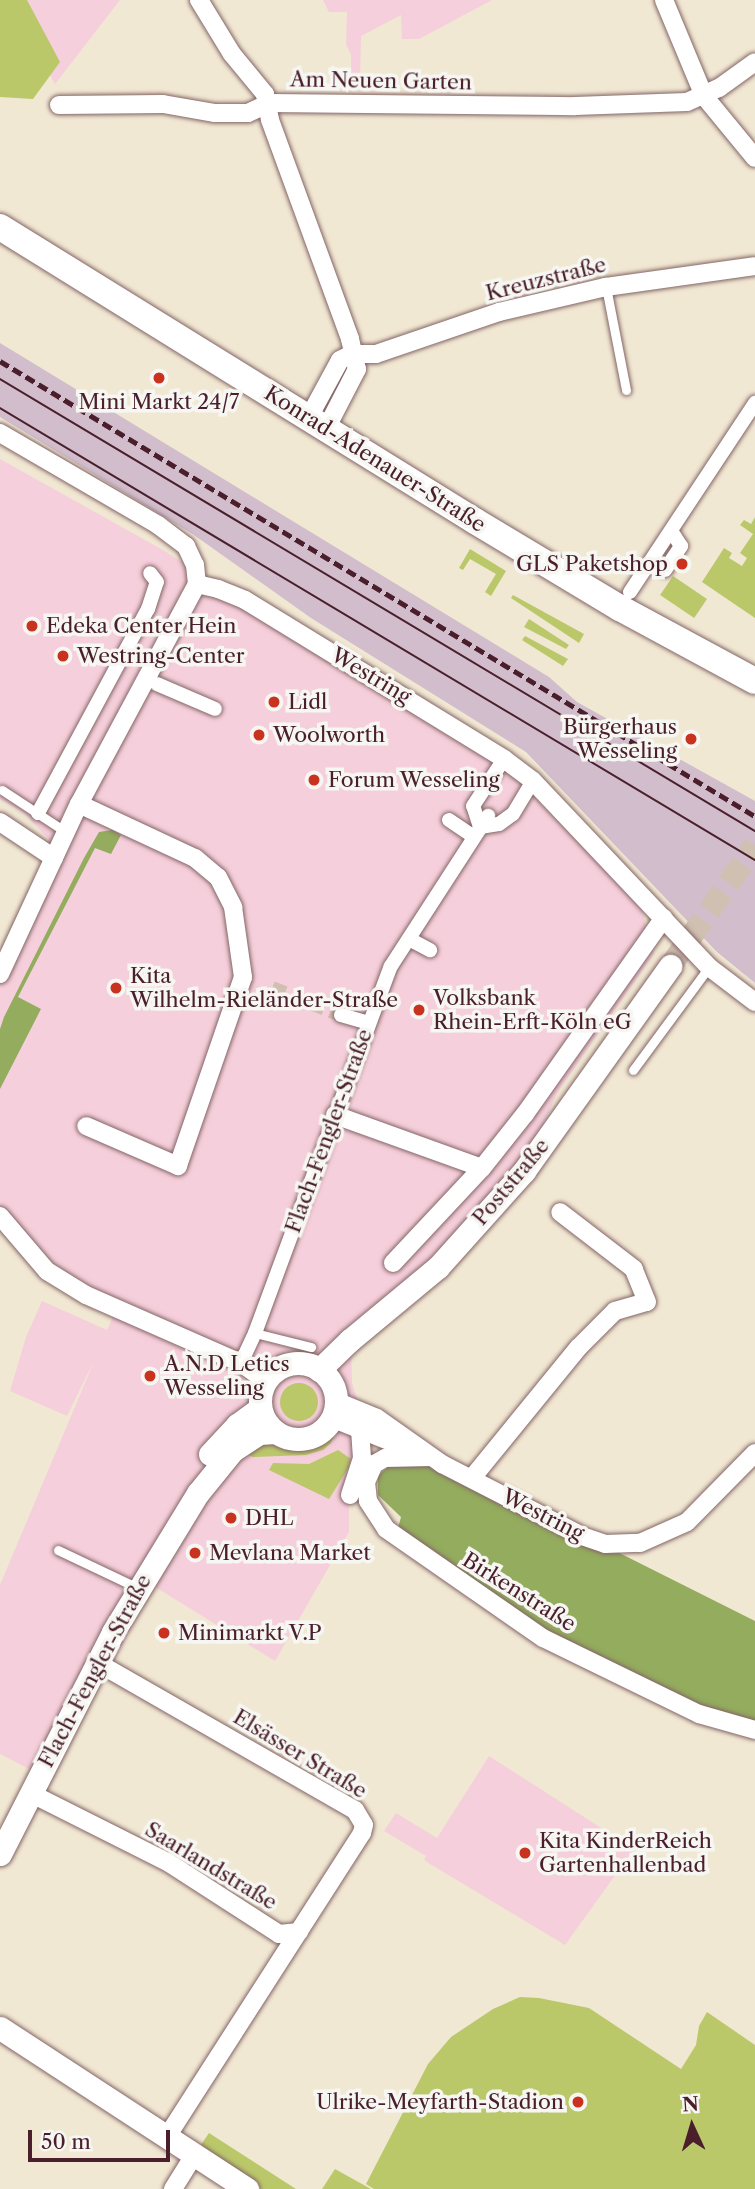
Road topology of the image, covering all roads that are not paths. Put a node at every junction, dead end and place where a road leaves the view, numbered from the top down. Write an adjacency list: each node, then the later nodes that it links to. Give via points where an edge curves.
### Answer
1 (199, 0): 5 (street)
2 (664, 0): 4 (street)
3 (755, 62): 4 (street)
4 (704, 96): 5 (street, Am Neuen Garten, via 687,102 575,106); 7 (street)
5 (269, 103): 6 (street, Am Neuen Garten, via 248,113 163,104); 11 (street, via 270,120)
6 (59, 105)
7 (755, 158)
8 (0, 227): 14 (main road, Konrad-Adenauer-Straße)
9 (755, 265): 10 (street, Kreuzstraße)
10 (606, 287): 11 (street, Kreuzstraße, via 499,313 376,354); 12 (lane)
11 (352, 354): 14 (street, via 357,369)
12 (626, 390)
13 (755, 403): 16 (street)
14 (317, 424): 21 (main road, Konrad-Adenauer-Straße, via 620,608)
15 (2, 438): 19 (street, via 158,525 186,546)
16 (672, 532): 17 (street, via 681,546); 20 (street)
17 (665, 570)
18 (150, 573): 28 (street, via 158,582 148,609)
19 (197, 584): 24 (street, Westring, via 245,600); 27 (street)
20 (630, 592)
21 (755, 681)
22 (157, 684): 23 (street)
23 (215, 709)
24 (505, 759): 25 (street, Westring); 31 (street, via 473,806)
25 (533, 781): 31 (street, via 513,814 499,824); 34 (street, Westring)
26 (2, 790): 28 (lane)
27 (79, 804): 32 (street); 45 (street, via 195,858 218,877 233,908 243,977 178,1166)
28 (38, 813): 32 (lane)
29 (449, 820): 31 (street)
30 (0, 822): 33 (street)
31 (481, 826): 35 (street, Flach-Fengler-Straße)
32 (66, 832): 33 (street)
33 (54, 858): 39 (street)
34 (664, 918): 38 (street, Westring); 46 (street, via 545,1088)
35 (409, 939): 36 (street); 42 (street, Flach-Fengler-Straße, via 391,966)
36 (430, 950)
37 (670, 966): 53 (street, Poststraße, via 524,1171 438,1268)
38 (709, 967): 40 (street, Westring); 43 (lane)
39 (0, 974)
40 (755, 1002)
41 (341, 1014): 42 (street)
42 (369, 1023): 44 (street, Flach-Fengler-Straße)
43 (633, 1070)
44 (335, 1115): 46 (street); 50 (street, Flach-Fengler-Straße)
45 (86, 1126)
46 (482, 1168): 49 (street)
47 (560, 1212): 61 (street, via 634,1269 647,1302 615,1311 579,1347)
48 (0, 1216): 52 (street, via 47,1271 76,1289)
49 (393, 1263)
50 (255, 1334): 51 (lane); 52 (street, Flach-Fengler-Straße)
51 (311, 1347)
52 (241, 1363): 54 (street)
53 (320, 1370): 54 (street, via 292,1364 276,1370); 56 (street, via 333,1388)
54 (266, 1381): 55 (street)
55 (260, 1409): 58 (street); 62 (street, Flach-Fengler-Straße, via 237,1425 208,1457)
56 (333, 1410): 57 (street, Westring); 58 (street, via 320,1432 295,1439); 60 (street, Westring, via 377,1418)
57 (360, 1431): 60 (street, Westring); 63 (street, via 362,1458)
58 (276, 1432): 62 (street, Flach-Fengler-Straße, via 259,1433 233,1450)
59 (755, 1453): 61 (street, Westring, via 687,1522 654,1539 624,1545 582,1536)
60 (431, 1457): 61 (street, Westring); 67 (street, Birkenstraße, via 385,1458 374,1464 366,1482 368,1501 386,1529 543,1638 699,1714)
61 (472, 1478)
62 (198, 1493): 65 (street, Flach-Fengler-Straße)
63 (350, 1495)
64 (58, 1550): 65 (lane)
65 (138, 1588): 66 (street, Flach-Fengler-Straße)
66 (98, 1663): 68 (street, Flach-Fengler-Straße); 70 (street, Elsässer Straße, via 360,1814 362,1833)
67 (755, 1730)
68 (32, 1794): 69 (street, Flach-Fengler-Straße); 70 (street, Saarlandstraße, via 169,1863 279,1934)
69 (0, 1854)
70 (299, 1932): 72 (street)
71 (0, 2028): 72 (street)
72 (166, 2138): 73 (street)
73 (194, 2155): 74 (street); 75 (street)
74 (173, 2189)
75 (247, 2189)

